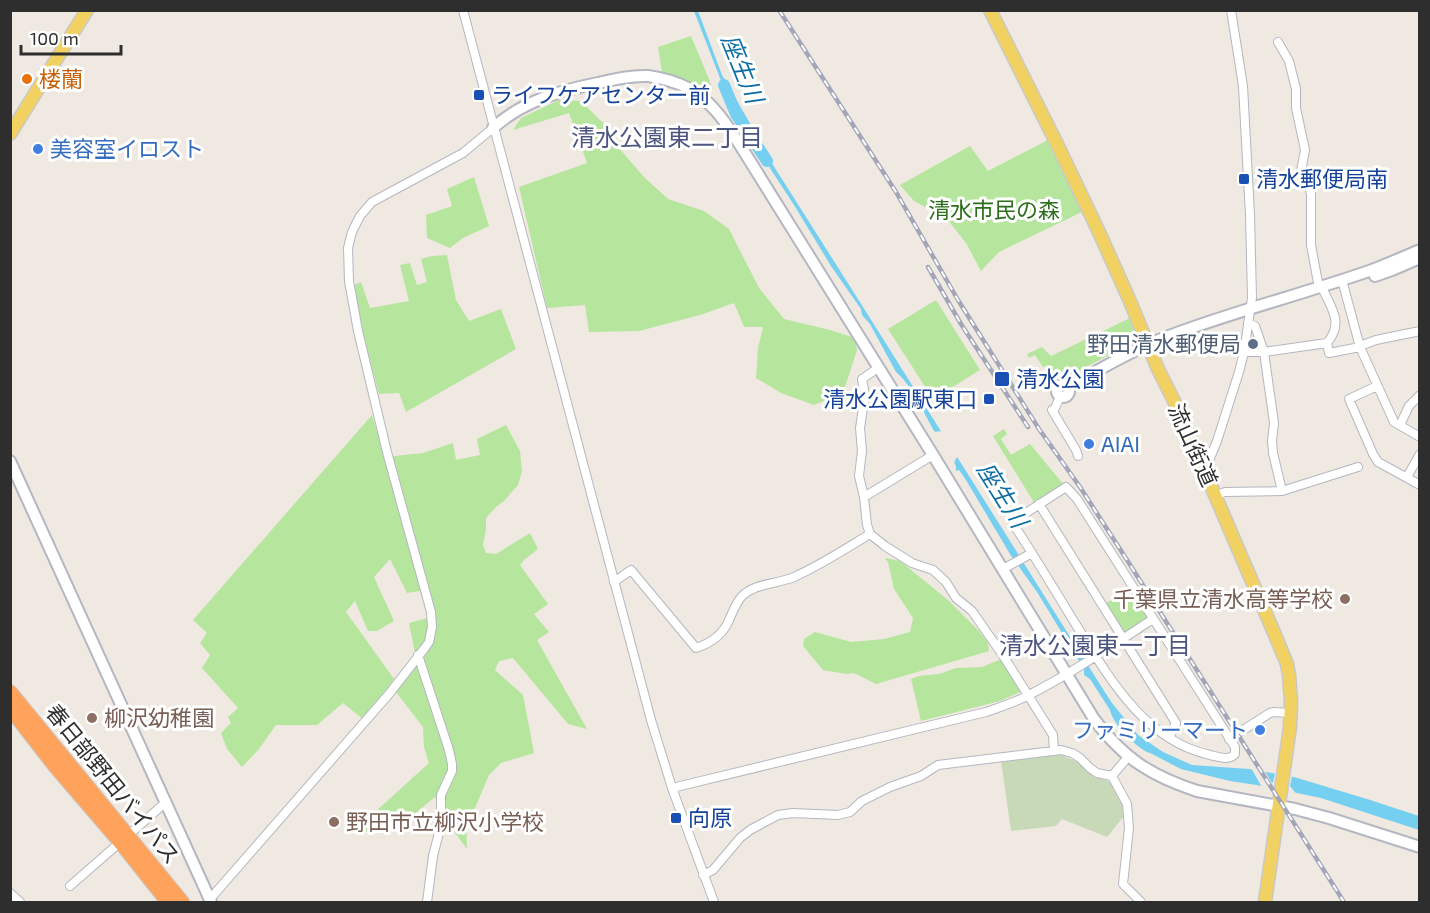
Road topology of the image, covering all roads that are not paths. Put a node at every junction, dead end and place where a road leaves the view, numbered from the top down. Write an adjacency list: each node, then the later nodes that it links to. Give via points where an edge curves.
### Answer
1 (87, 10): 7 (main road)
2 (463, 10): 6 (street)
3 (990, 10): 17 (main road, 流山街道, via 1079,189)
4 (1231, 10): 13 (street, via 1243,86)
5 (1278, 42): 12 (street, via 1289,61 1296,89 1305,150 1301,171 1311,194 1311,245)
6 (493, 128): 21 (street, via 539,99 626,77 661,78 689,89 725,122); 42 (street); 45 (street, via 463,153 372,202 360,216 348,248 349,281 383,451 431,612 429,642)
7 (10, 134)
8 (1419, 242): 11 (street)
9 (1419, 250): 11 (street)
10 (1419, 258): 11 (street, via 1373,276)
11 (1345, 279): 12 (street); 18 (street)
12 (1320, 287): 13 (street); 16 (street, via 1335,314 1335,331)
13 (1250, 308): 14 (street); 17 (street)
14 (1248, 323): 19 (street); 20 (street, via 1255,326)
15 (1419, 331): 18 (street)
16 (1327, 343): 18 (street, via 1329,353); 20 (street)
17 (1148, 345): 23 (street); 32 (main road, 流山街道)
18 (1360, 347): 22 (street)
19 (1244, 352): 20 (street); 32 (street, via 1235,388)
20 (1264, 352): 35 (street, via 1274,423 1273,453)
21 (878, 368): 28 (street); 37 (street, via 862,379 865,395 859,476)
22 (1377, 386): 25 (street, via 1394,422); 33 (street, via 1349,399 1378,462)
23 (1064, 392): 29 (street, via 1052,410)
24 (1419, 395): 25 (street)
25 (1400, 425): 26 (street)
26 (1419, 437)
27 (1419, 454): 33 (street)
28 (933, 455): 37 (street); 41 (street)
29 (1078, 456)
30 (10, 461): 58 (street)
31 (1359, 468): 35 (street)
32 (1204, 470): 36 (main road, 流山街道)
33 (1407, 477): 34 (street)
34 (1419, 485)
35 (1282, 491): 36 (street)
36 (1216, 495): 50 (main road, 流山街道, via 1287,664)
37 (864, 497): 39 (street)
38 (1039, 504): 40 (street, via 1012,522); 43 (street, via 1066,487); 44 (street)
39 (870, 534): 42 (street, via 819,565 743,594 722,634 696,648 631,570); 48 (street, via 912,563 933,570 946,582 956,598 972,610)
40 (1029, 554): 41 (street); 46 (street)
41 (1007, 567): 47 (street)
42 (614, 582): 56 (street)
43 (1153, 619): 44 (street); 52 (street)
44 (1123, 638): 46 (street); 51 (street, via 1176,723)
45 (418, 655): 64 (street); 68 (street, via 452,764 441,795 441,825)
46 (1094, 657): 47 (street); 51 (street, via 1132,707)
47 (1070, 671): 48 (street); 54 (street, via 1094,719)
48 (1028, 696): 53 (street, via 1053,735); 56 (street, via 986,712)
49 (13, 698): 59 (highway, 春日部野田バイパス)
50 (1292, 713): 52 (street, via 1270,713); 57 (main road, 流山街道)
51 (1169, 738): 52 (street, via 1190,749 1229,759 1236,754)
52 (1229, 739)
53 (1054, 751): 55 (street, via 1072,753 1097,773); 61 (street, via 938,765 838,815 778,815 740,838)
54 (1128, 757): 55 (street); 57 (street, via 1166,780 1197,792)
55 (1112, 776): 70 (street, via 1127,804 1129,828 1123,885)
56 (672, 788): 61 (street)
57 (1278, 802): 60 (street); 71 (main road, 流山街道)
58 (165, 803): 59 (street); 64 (street)
59 (125, 839): 62 (street); 66 (highway, 春日部野田バイパス); 67 (highway, 春日部野田バイパス)
60 (1419, 847)
61 (704, 875): 69 (street)
62 (70, 886)
63 (10, 893): 65 (street)
64 (211, 901)
65 (20, 903)
66 (168, 903)
67 (182, 903)
68 (426, 903)
69 (714, 903)
70 (1141, 903)
71 (1264, 903)

